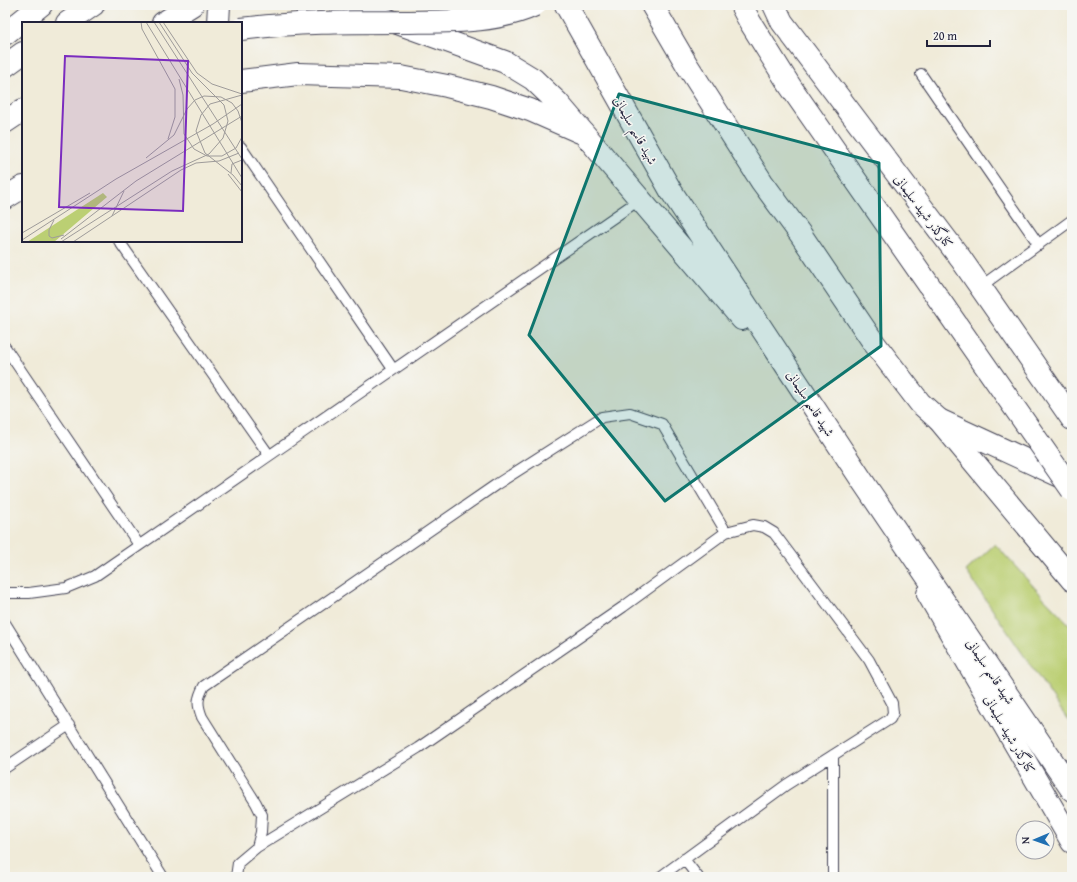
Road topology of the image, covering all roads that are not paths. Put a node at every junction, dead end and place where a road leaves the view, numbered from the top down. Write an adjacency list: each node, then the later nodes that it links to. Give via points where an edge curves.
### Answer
1 (41, 5): 15 (main road)
2 (93, 5): 11 (main road)
3 (192, 5): 12 (main road)
4 (219, 5): 13 (main road)
5 (354, 5): 22 (main road, via 364,11 506,62 533,79 558,103)
6 (535, 5): 14 (main road, bridge, via 502,16 471,20 296,23)
7 (566, 5): 33 (main road, شهید قاسم سلیمانی, via 671,191)
8 (652, 5): 35 (main road, via 762,182 874,342 920,403)
9 (741, 5): 39 (main road, bridge, via 790,86)
10 (774, 5): 30 (main road, کنارگذر شهید سلیمانی, via 782,22)
11 (68, 22)
12 (165, 22)
13 (218, 22)
14 (242, 29)
15 (5, 34)
16 (22, 54): 17 (main road)
17 (5, 66)
18 (921, 74): 29 (lane)
19 (242, 81): 22 (main road, via 298,74 401,77 491,97 530,110)
20 (22, 111): 21 (main road)
21 (5, 122)
22 (584, 134): 26 (main road)
23 (242, 148): 32 (lane)
24 (22, 188): 25 (main road)
25 (5, 198)
26 (639, 200): 32 (lane); 33 (main road)
27 (1072, 220): 29 (lane)
28 (120, 242): 36 (lane)
29 (1039, 245): 30 (lane)
30 (980, 287): 34 (main road, کنارگذر شهید سلیمانی)
31 (5, 348): 41 (lane)
32 (393, 370): 36 (lane)
33 (800, 387): 37 (main road, شهید قاسم سلیمانی)
34 (1072, 419)
35 (939, 420): 38 (main road); 42 (main road)
36 (270, 455): 41 (lane)
37 (863, 482): 48 (main road, شهید قاسم سلیمانی); 49 (main road, کنارگذر شهید سلیمانی)
38 (1072, 482)
39 (1072, 490)
40 (726, 532): 46 (lane, via 753,525 764,527 774,533 869,660 892,703 893,713 890,719); 50 (lane, via 616,612 418,748); 50 (lane, via 662,424 630,413 602,417 497,484 204,686 197,705 262,815)
41 (139, 544): 43 (lane, via 95,576 66,588)
42 (1072, 580)
43 (5, 594)
44 (5, 623): 45 (lane)
45 (69, 725): 47 (lane); 52 (lane)
46 (833, 755): 51 (lane, via 786,785); 56 (lane)
47 (5, 768)
48 (1072, 790)
49 (1072, 842)
50 (257, 847): 53 (lane, via 238,863)
51 (684, 859): 54 (lane); 55 (lane)
52 (163, 877)
53 (236, 877)
54 (660, 877)
55 (698, 877)
56 (833, 877)

